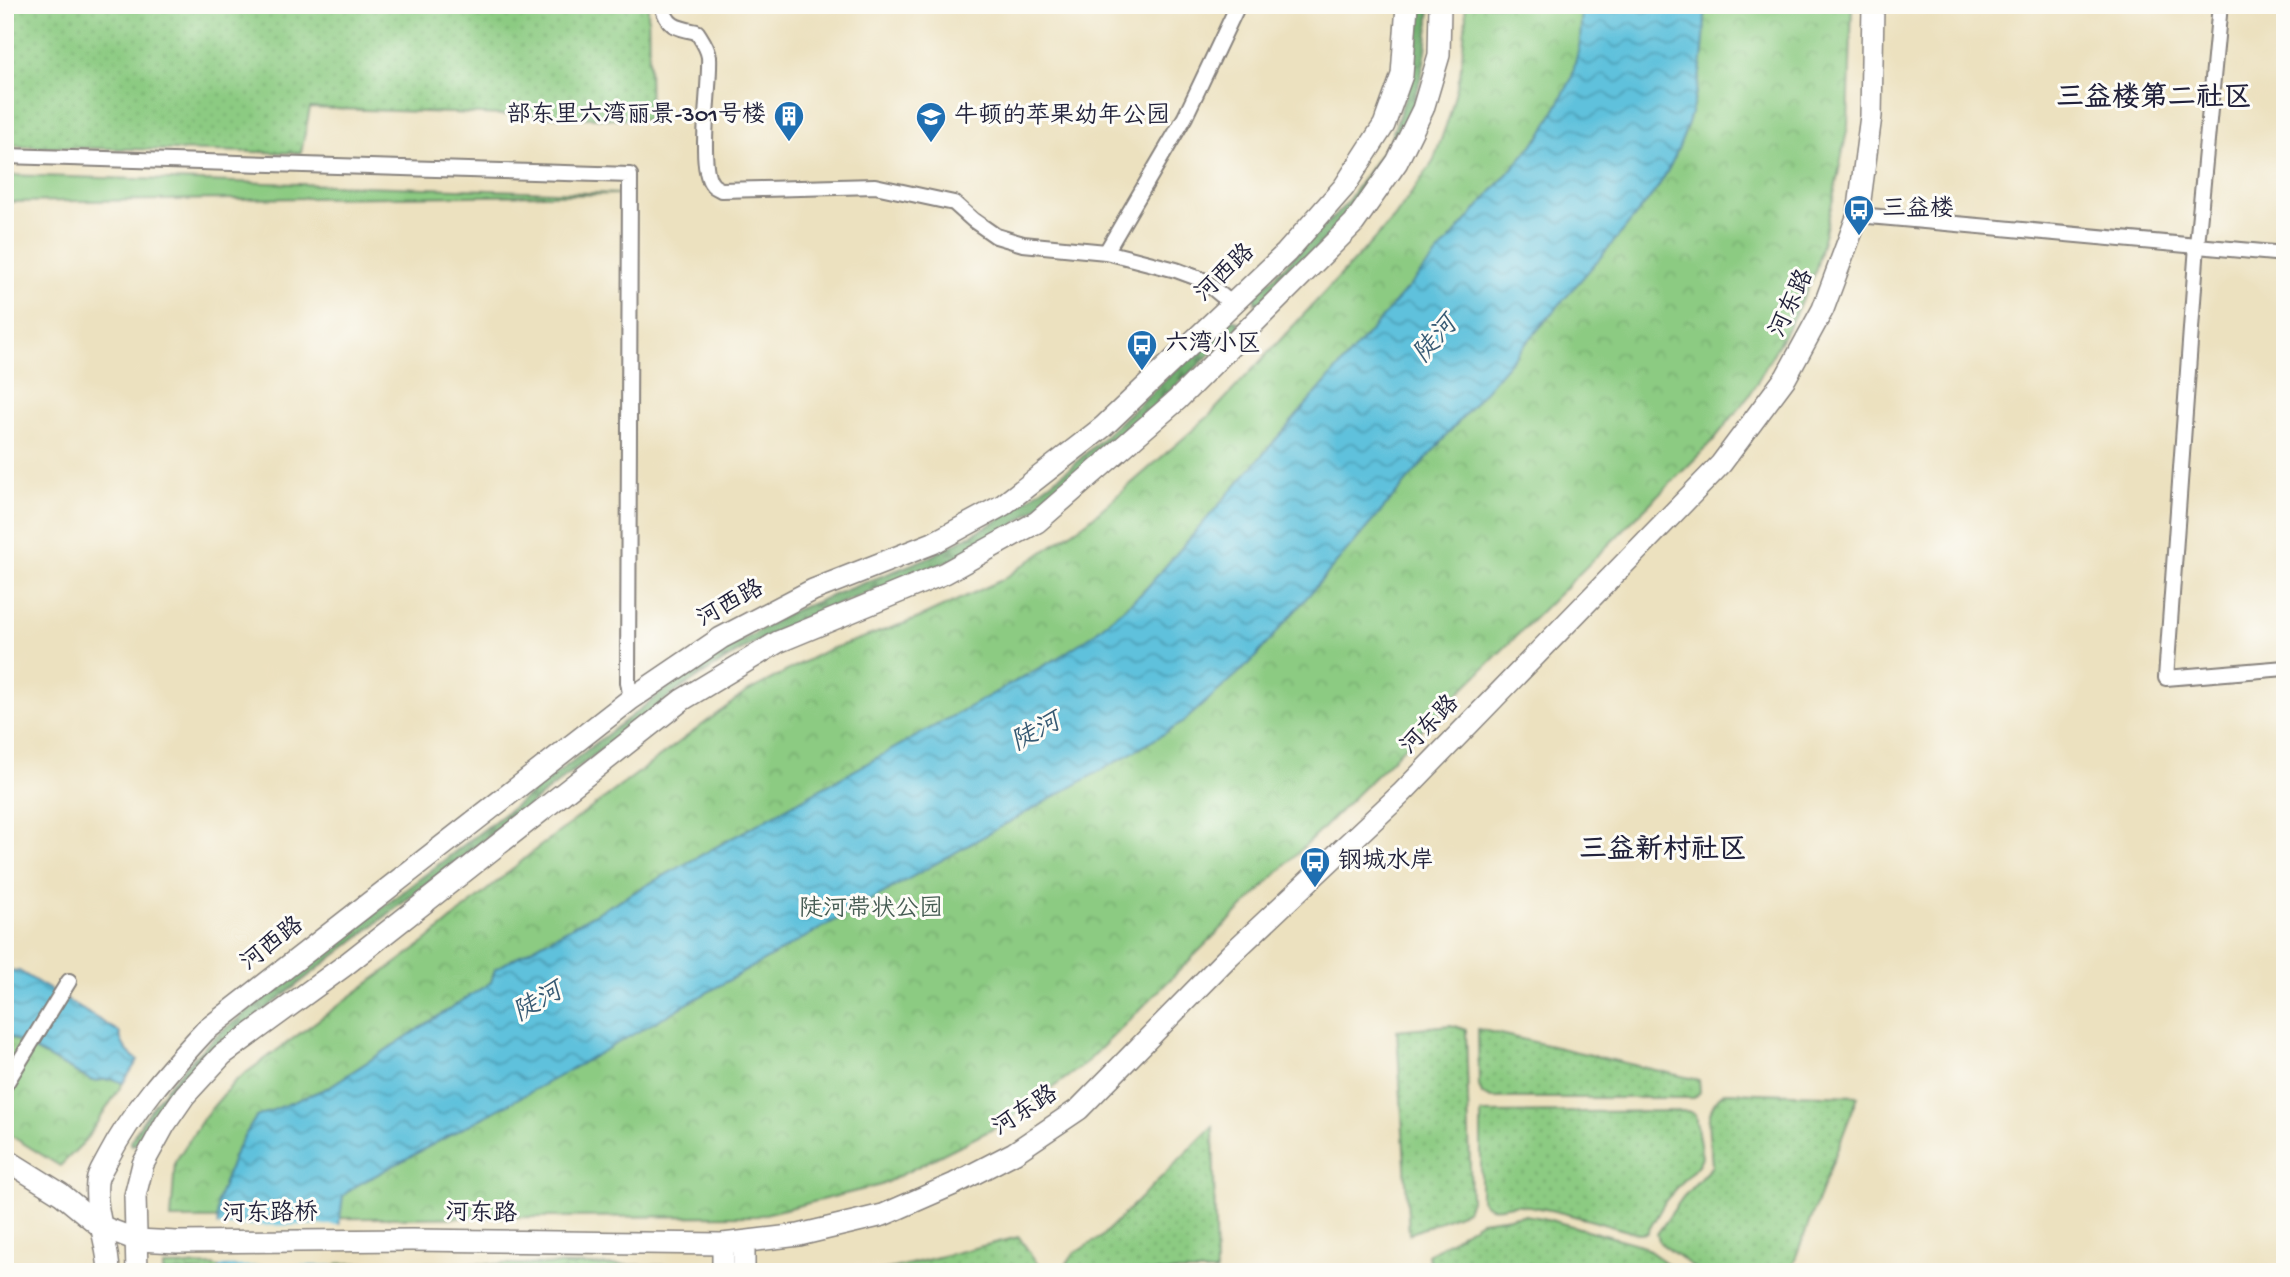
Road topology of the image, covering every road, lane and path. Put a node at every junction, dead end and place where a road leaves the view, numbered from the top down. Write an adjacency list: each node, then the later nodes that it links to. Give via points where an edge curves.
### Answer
1 (663, 5): 10 (street, via 665,17 675,27 697,32 705,44 709,57 706,171 711,184 721,190 875,186 954,203 996,236 1023,244)
2 (1238, 5): 10 (street, via 1185,117)
3 (1407, 5): 12 (main road, 河西路, via 1402,75 1384,125 1344,187 1286,253)
4 (1440, 5): 13 (main road, via 1439,55 1423,109 1398,162 1354,223)
5 (1873, 5): 8 (main road, 河东路, via 1871,116)
6 (2220, 5): 9 (street)
7 (5, 156): 15 (street, via 630,175)
8 (1858, 215): 9 (street); 22 (main road, 河东路, via 1823,309 1786,377 1721,464 1401,794 1230,956 1079,1109 1014,1153 883,1215 799,1235)
9 (2197, 245): 11 (street); 14 (street, via 2166,678)
10 (1106, 252): 12 (street, via 1203,280)
11 (2285, 254)
12 (1232, 304): 13 (main road); 15 (main road, 河西路, via 1103,427 1003,505 933,543 813,590 721,638)
13 (1256, 320): 20 (main road, via 1177,400 1037,522 945,573 778,642 682,700 344,966 222,1055 185,1095 143,1164 135,1196)
14 (2285, 668)
15 (631, 699): 19 (main road, 河西路, via 205,1031 121,1133 97,1179)
16 (69, 981): 17 (street)
17 (5, 1085)
18 (5, 1159): 19 (main road, 河东路桥, via 61,1194)
19 (100, 1226): 20 (main road, 河东路桥); 23 (main road, 河西路)
20 (136, 1240): 21 (main road, 河东路桥); 24 (main road)
21 (363, 1240): 22 (main road, 河东路)
22 (733, 1243): 25 (main road); 26 (main road)
23 (109, 1272)
24 (137, 1272)
25 (723, 1272)
26 (744, 1272)

